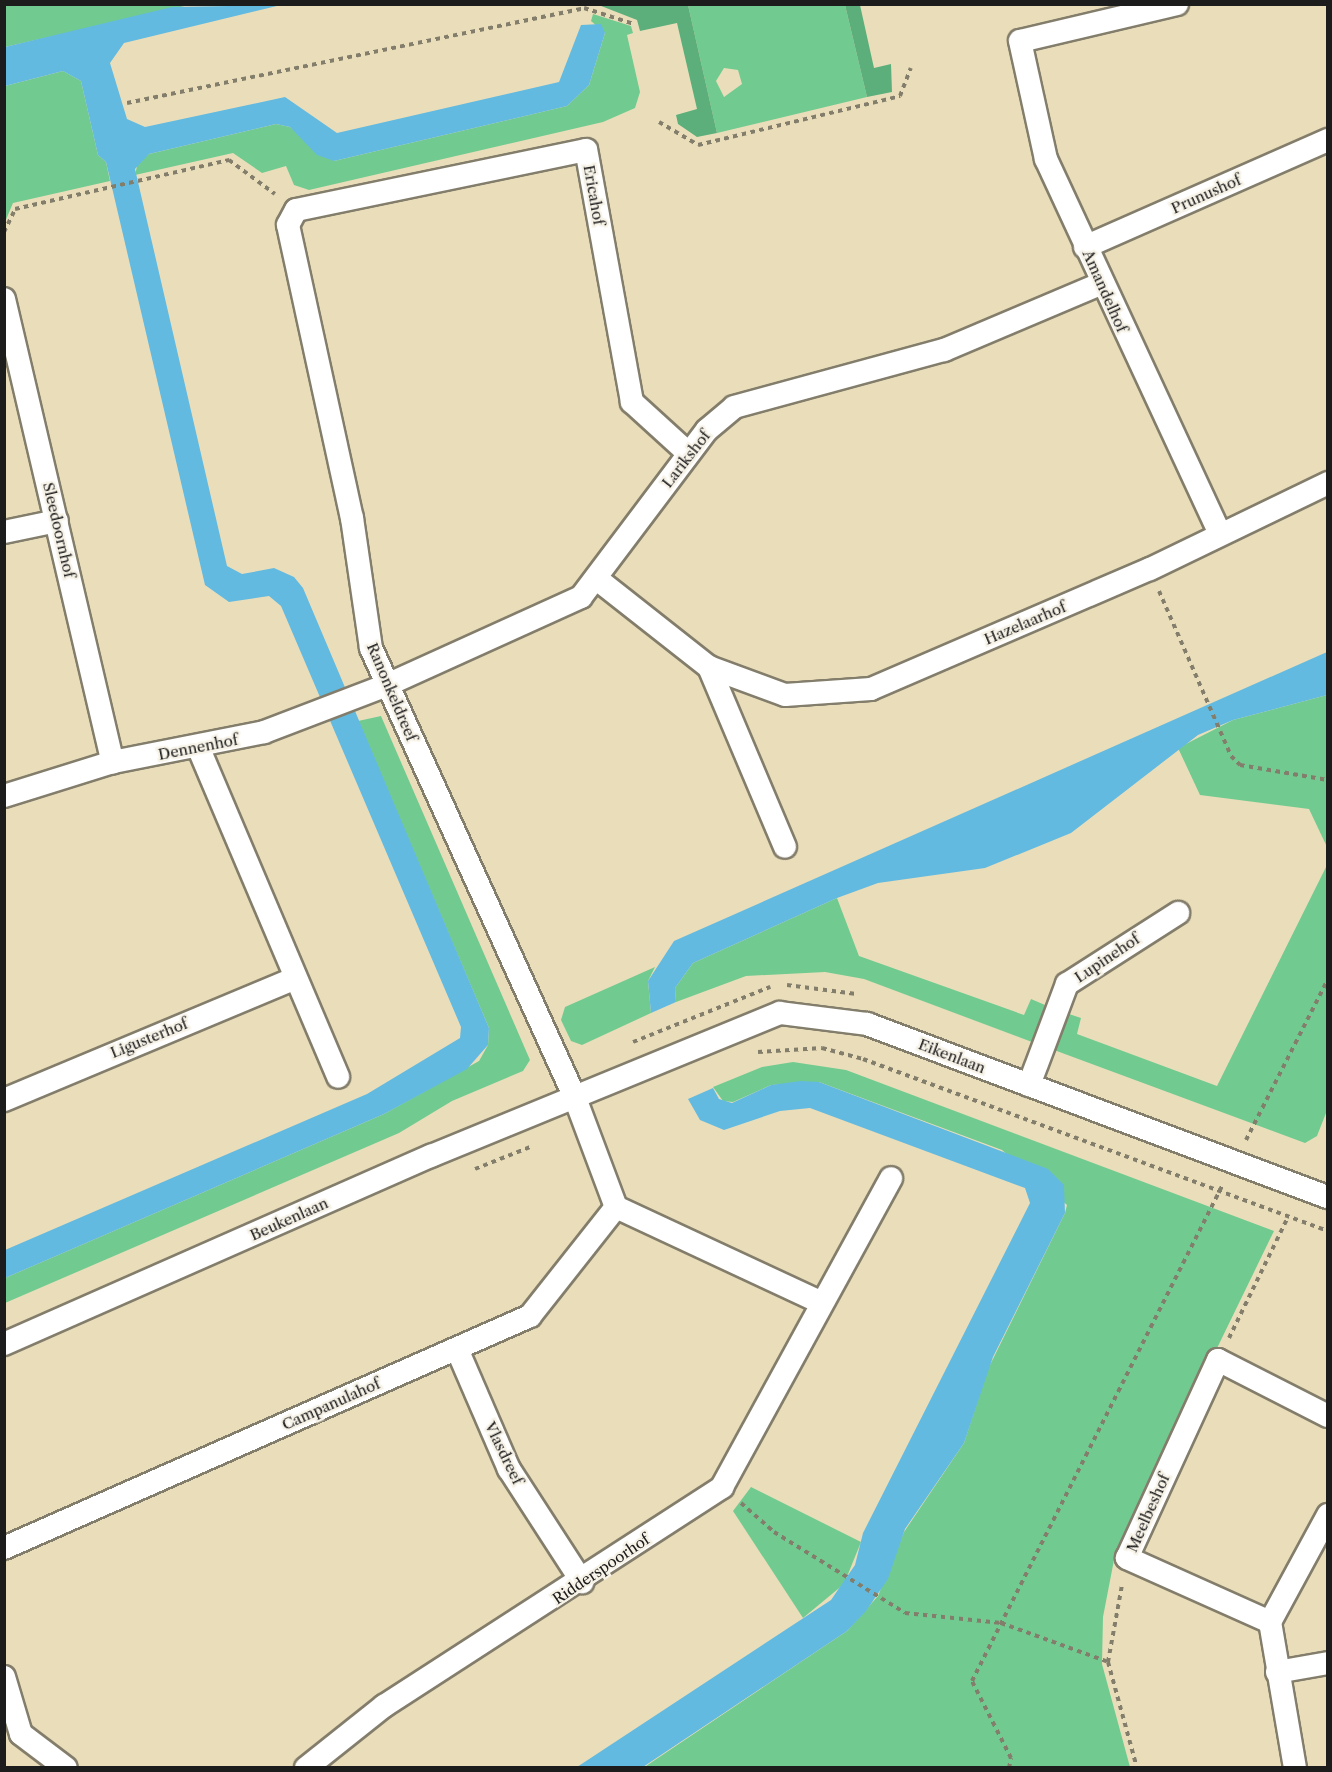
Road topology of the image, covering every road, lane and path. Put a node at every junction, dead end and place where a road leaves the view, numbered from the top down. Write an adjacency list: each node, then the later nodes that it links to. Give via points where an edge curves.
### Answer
1 (1177, 4): 9 (street, Amandelhof, via 1020,41 1046,159)
2 (634, 24): 4 (path, via 585,8)
3 (910, 68): 5 (path, via 900,96 699,145)
4 (127, 103)
5 (659, 122)
6 (1328, 140): 9 (street, Prunushof)
7 (292, 217): 8 (path, via 229,160 15,209); 12 (street, Ericahof, via 586,150 632,402); 20 (street, Ranonkeldreef, via 352,518 371,648)
8 (4, 232)
9 (1085, 248): 10 (street, Amandelhof)
10 (1100, 284): 12 (street, Larikshof, via 944,350 734,407); 15 (street, Amandelhof)
11 (4, 299): 14 (street, Sleedoornhof)
12 (688, 453): 18 (street, Larikshof)
13 (1328, 483): 15 (street, Hazelaarhof)
14 (57, 521): 16 (street); 22 (street, Sleedoornhof)
15 (1219, 531): 17 (street, Hazelaarhof)
16 (4, 532)
17 (1150, 568): 19 (street, Hazelaarhof, via 871,689 784,694); 23 (path, via 1219,730 1240,765)
18 (597, 579): 19 (street, Hazelaarhof); 20 (street, Larikshof, via 581,597)
19 (710, 667): 25 (street, Hazelaarhof)
20 (387, 685): 21 (street, Dennenhof, via 317,712); 32 (street, Ranonkeldreef)
21 (199, 749): 22 (street, Dennenhof); 27 (street)
22 (113, 762): 24 (street, Dennenhof)
23 (1328, 780)
24 (4, 796)
25 (785, 846)
26 (1178, 914): 31 (street, Lupinehof, via 1067,984)
27 (295, 978): 30 (street); 33 (street, Ligusterhof)
28 (1328, 980): 34 (path)
29 (753, 1053): 37 (path, via 822,1048 863,1059)
30 (338, 1077)
31 (1029, 1084): 32 (street, Eikenlaan, via 867,1024 780,1013); 34 (street, Eikenlaan)
32 (575, 1098): 38 (street); 42 (street, Beukenlaan)
33 (4, 1100)
34 (1233, 1161): 36 (street, Eikenlaan); 37 (path)
35 (891, 1178): 41 (street, Ridderspoorhof)
36 (1326, 1190)
37 (1220, 1191): 39 (path); 52 (path)
38 (616, 1207): 41 (street); 43 (street, Campanulahof, via 530,1316)
39 (1288, 1217): 40 (path); 44 (path)
40 (1328, 1231)
41 (822, 1303): 46 (street, Ridderspoorhof)
42 (4, 1344)
43 (457, 1349): 48 (street, Campanulahof); 50 (street, Vlasdreef, via 508,1469)
44 (1218, 1360): 45 (street); 49 (street, Meelbeshof)
45 (1328, 1416)
46 (722, 1487): 50 (street, Ridderspoorhof); 52 (path, via 774,1532 905,1613)
47 (1328, 1515): 51 (street)
48 (4, 1548)
49 (1127, 1558): 51 (street, Meelbeshof); 53 (path)
50 (582, 1582): 58 (street, Ridderspoorhof, via 384,1706)
51 (1270, 1622): 55 (street)
52 (1001, 1623): 53 (path); 59 (path, via 972,1681 1011,1758)
53 (1108, 1662): 60 (path)
54 (1328, 1663): 55 (street)
55 (1277, 1672): 61 (street)
56 (4, 1677): 57 (street, via 21,1734)
57 (66, 1767)
58 (306, 1767)
59 (1009, 1767)
60 (1137, 1767)
61 (1295, 1767)

